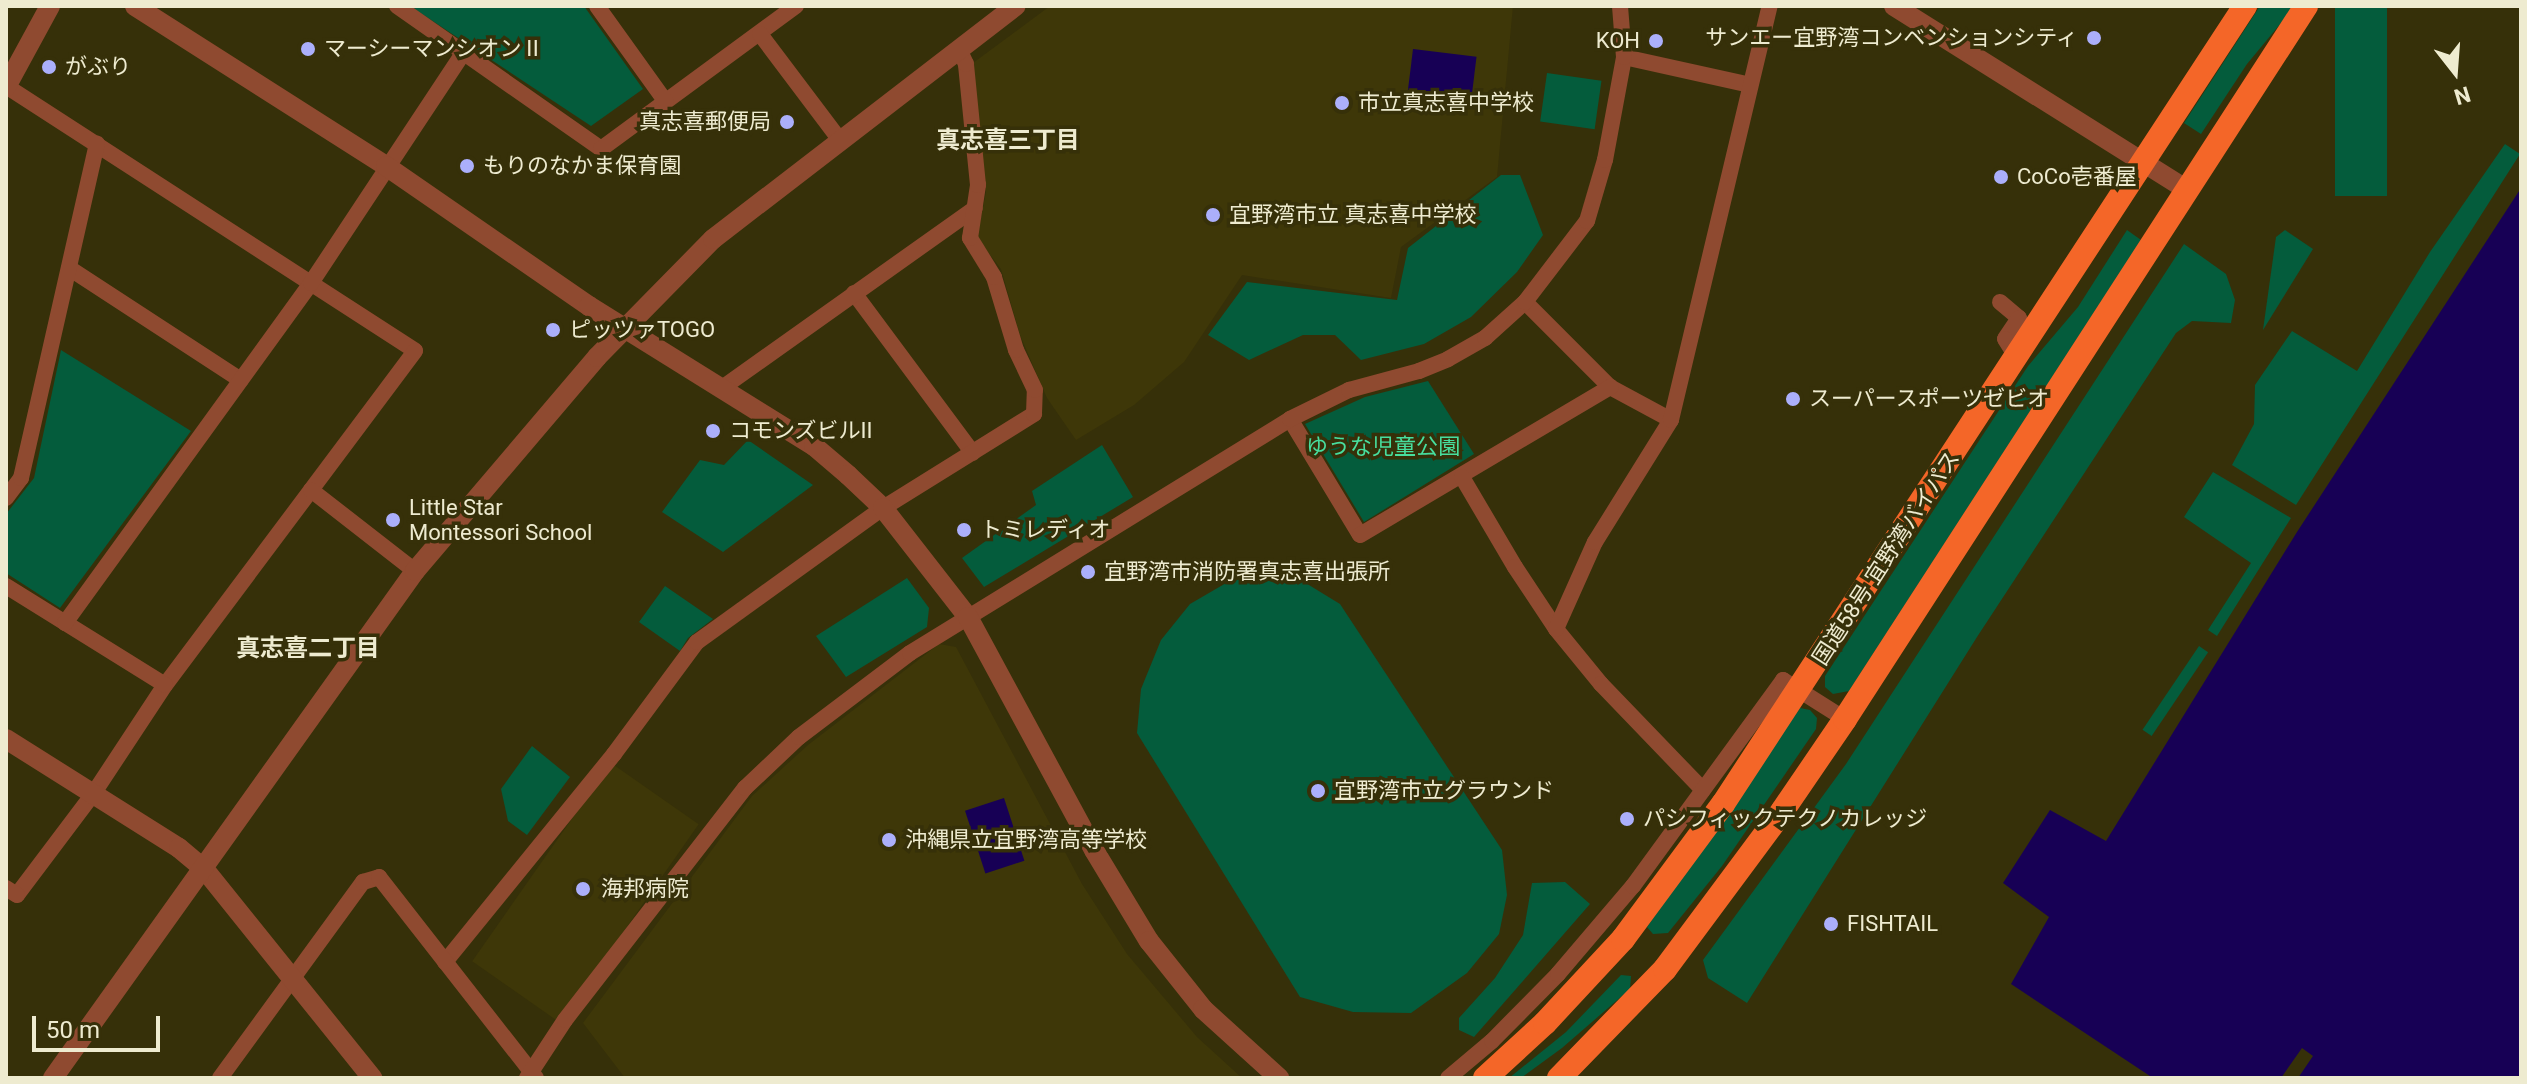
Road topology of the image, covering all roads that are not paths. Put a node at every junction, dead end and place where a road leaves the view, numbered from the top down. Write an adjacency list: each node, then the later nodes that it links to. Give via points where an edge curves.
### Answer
1 (50, 6): 17 (street)
2 (135, 6): 22 (street)
3 (397, 6): 14 (street)
4 (597, 6): 18 (street)
5 (796, 6): 12 (street)
6 (1016, 6): 13 (street)
7 (1620, 6): 15 (street)
8 (1770, 6): 16 (street)
9 (1894, 6): 21 (street)
10 (2245, 6): 21 (highway, 国道58号 宜野湾バイパス)
11 (2306, 6): 23 (highway)
12 (760, 34): 18 (street); 19 (street)
13 (960, 51): 19 (street); 24 (street, via 966,64 978,185)
14 (464, 52): 18 (street, via 601,149); 22 (street)
15 (1624, 57): 16 (street); 28 (street, via 1605,160 1587,221)
16 (1750, 85): 36 (street)
17 (6, 86): 20 (street)
18 (666, 102)
19 (839, 139): 30 (street, via 713,239)
20 (97, 144): 25 (street); 26 (street)
21 (2143, 162): 23 (street); 31 (highway, 国道58号 宜野湾バイパス)
22 (386, 166): 26 (street); 30 (street)
23 (2187, 190): 49 (highway)
24 (975, 208): 27 (street); 37 (street, via 970,238 994,277 1035,402 1034,414)
25 (69, 268): 32 (street); 40 (street, via 21,478)
26 (311, 283): 32 (street); 39 (street, via 415,351)
27 (854, 293): 34 (street); 37 (street)
28 (1525, 302): 33 (street); 35 (street, via 1485,338 1448,359 1349,390)
29 (2000, 302): 31 (street, via 2019,318 2005,339)
30 (626, 329): 34 (street); 42 (street)
31 (2017, 358): 48 (highway, 国道58号 宜野湾バイパス)
32 (241, 380): 45 (street)
33 (1610, 387): 36 (street); 38 (street)
34 (722, 388): 41 (street, via 814,446)
35 (1290, 419): 38 (street, via 1360,535); 44 (street)
36 (1671, 420): 46 (street, via 1595,542)
37 (973, 453): 41 (street)
38 (1462, 477): 46 (street)
39 (311, 490): 42 (street); 47 (street)
40 (6, 498)
41 (883, 508): 44 (street); 55 (street, via 697,642 614,754)
42 (415, 571): 53 (street)
43 (6, 586): 45 (street)
44 (968, 617): 57 (street, via 830,713 756,777 565,1020); 61 (street, via 1149,941 1203,1009)
45 (65, 623): 47 (street)
46 (1556, 629): 51 (street)
47 (165, 685): 52 (street)
48 (1800, 690): 49 (street); 51 (street, via 1783,680); 63 (highway, 国道58号 宜野湾バイパス, via 1623,939)
49 (1845, 719): 64 (highway, via 1665,969)
50 (6, 739): 52 (street)
51 (1703, 790): 62 (street, via 1633,886 1558,974)
52 (93, 794): 53 (street); 54 (street, via 17,895)
53 (205, 870): 56 (street); 58 (street)
54 (6, 888)
55 (445, 962): 56 (street, via 379,877 363,882); 57 (street)
56 (293, 977): 59 (street); 60 (street)
57 (532, 1077)
58 (53, 1078)
59 (220, 1078)
60 (372, 1078)
61 (1279, 1078)
62 (1448, 1078)
63 (1485, 1078)
64 (1559, 1078)

